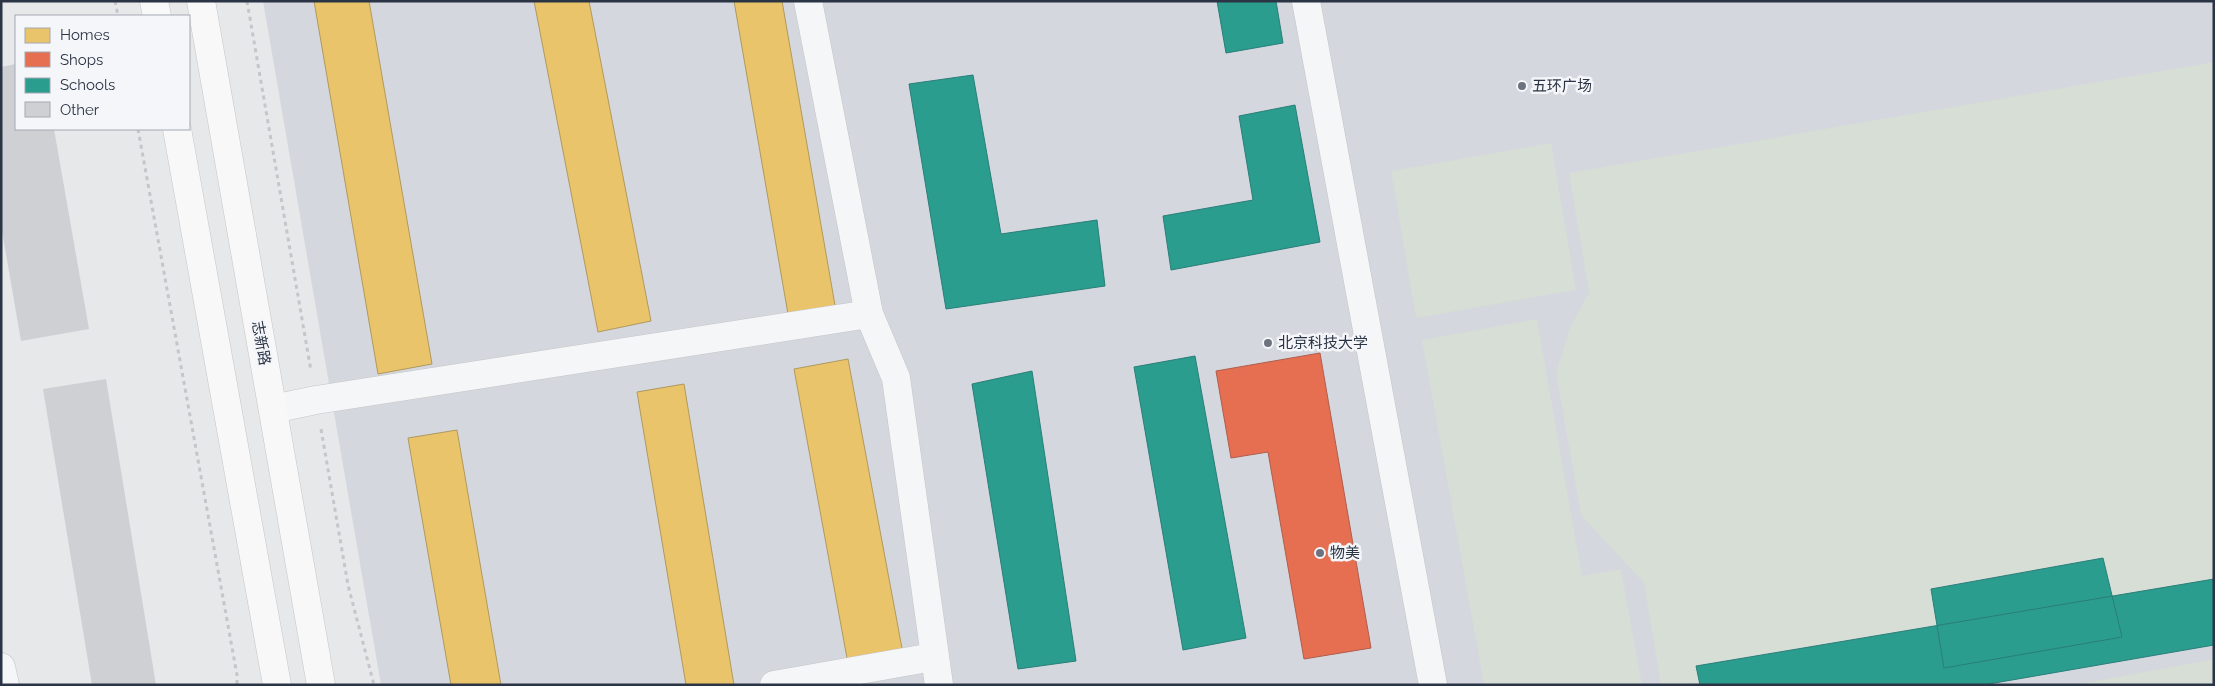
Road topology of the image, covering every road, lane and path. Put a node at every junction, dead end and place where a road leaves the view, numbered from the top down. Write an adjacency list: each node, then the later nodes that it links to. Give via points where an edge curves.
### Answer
1 (115, 1): 7 (path)
2 (154, 1): 8 (main road)
3 (201, 1): 13 (main road, 志新路)
4 (247, 1): 12 (path)
5 (808, 1): 11 (street)
6 (1306, 1): 23 (street)
7 (118, 15)
8 (157, 15)
9 (138, 130): 17 (path)
10 (177, 130): 18 (main road)
11 (870, 314): 12 (street); 14 (street, via 896,378)
12 (316, 400): 13 (street); 20 (path, via 348,585)
13 (273, 409): 19 (main road, 志新路)
14 (934, 657): 21 (street); 22 (street)
15 (1, 667): 16 (street)
16 (5, 685)
17 (237, 685)
18 (277, 685)
19 (321, 685)
20 (374, 685)
21 (774, 685)
22 (938, 685)
23 (1433, 685)

